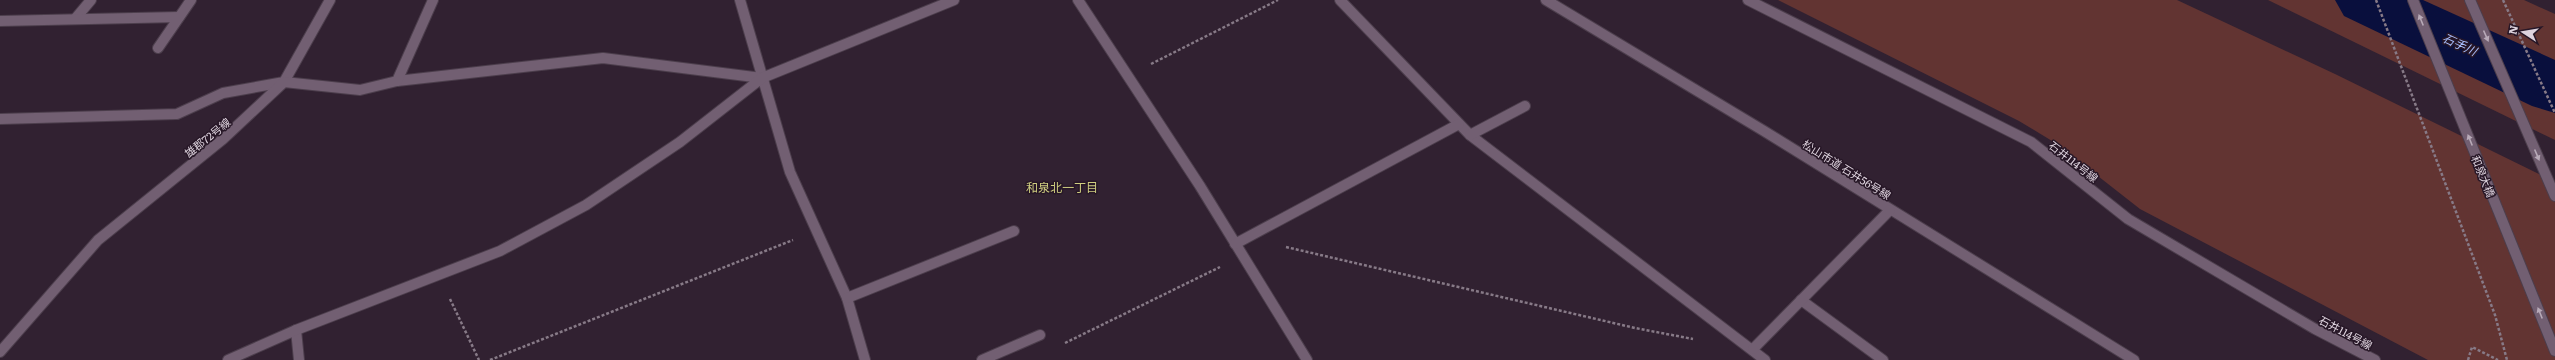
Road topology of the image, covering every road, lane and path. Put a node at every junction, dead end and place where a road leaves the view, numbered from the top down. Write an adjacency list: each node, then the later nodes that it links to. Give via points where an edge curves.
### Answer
1 (91, 0): 17 (street)
2 (191, 0): 16 (street)
3 (330, 0): 23 (street, 雄郡72号線)
4 (433, 0): 22 (street)
5 (740, 0): 21 (street)
6 (954, 0): 21 (street)
7 (1078, 0): 20 (street)
8 (1278, 0): 20 (path)
9 (1340, 0): 27 (street)
10 (1546, 0): 30 (street, 松山市道 石井56号線)
11 (1748, 0): 55 (street, 石井114号線, via 2031,142 2128,219 2315,329)
12 (2376, 0): 58 (path, via 2495,315)
13 (2413, 0): 43 (street, 和泉大橋, one-way to 13)
14 (2470, 0): 29 (street, one-way to 29)
15 (2503, 0): 25 (path)
16 (179, 17): 17 (street); 19 (street)
17 (75, 19): 18 (street)
18 (0, 21)
19 (158, 48)
20 (1128, 76): 34 (street)
21 (762, 78): 22 (street, via 603,58); 31 (street, via 790,172); 36 (street, via 680,142 586,205 500,251)
22 (397, 81): 23 (street, via 360,90)
23 (284, 82): 26 (street, via 223,93 177,114); 44 (street, 雄郡72号線, via 259,109 226,138 114,226 71,269)
24 (1525, 106): 28 (street)
25 (2555, 112)
26 (0, 119)
27 (1459, 124): 28 (street); 33 (street)
28 (1470, 135): 42 (street)
29 (2555, 196)
30 (1890, 210): 38 (street); 54 (street, 松山市道 石井56号線)
31 (817, 231): 37 (street); 49 (path)
32 (1014, 231): 37 (street)
33 (1246, 238): 34 (street); 41 (path, via 1635,328)
34 (1235, 244): 35 (street)
35 (1242, 256): 40 (path, via 1049,351); 52 (street)
36 (439, 275): 39 (street); 48 (path)
37 (847, 298): 50 (street)
38 (1801, 300): 42 (street); 53 (street)
39 (296, 330): 46 (street); 47 (street)
40 (1040, 335): 51 (street)
41 (1701, 340)
42 (1753, 350): 45 (street)
43 (2555, 351)
44 (0, 352)
45 (1763, 359)
46 (228, 360)
47 (299, 360)
48 (479, 360)
49 (490, 360)
50 (865, 360)
51 (982, 360)
52 (1307, 360)
53 (1883, 360)
54 (2134, 360)
55 (2375, 360)
56 (2468, 360): 57 (path, via 2472,347)
57 (2498, 360)
58 (2507, 360)

